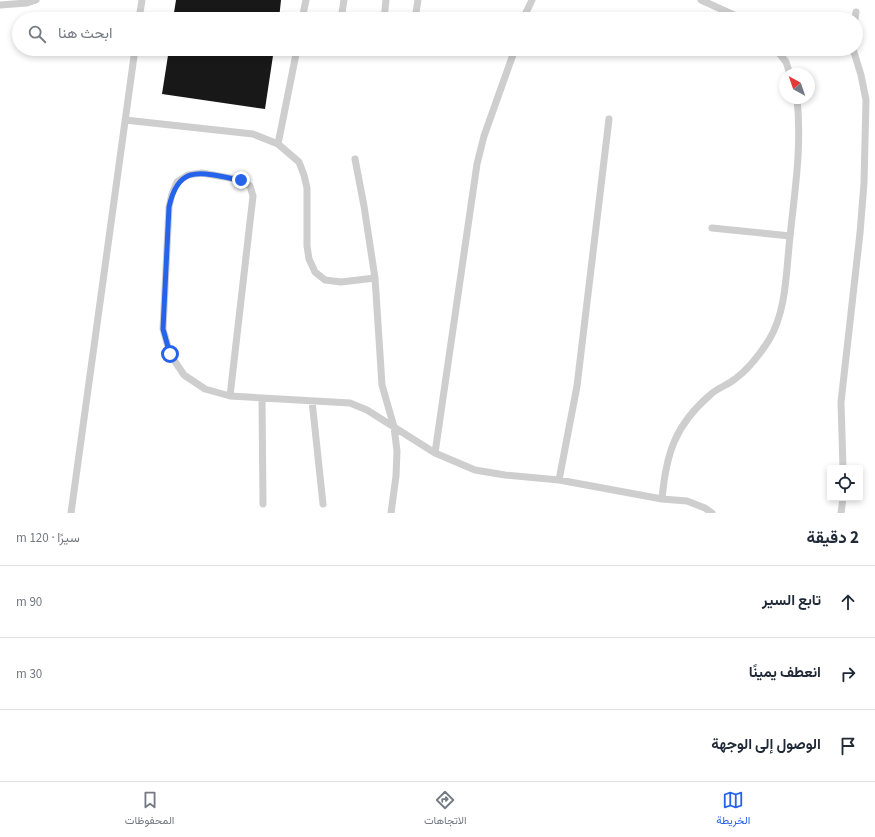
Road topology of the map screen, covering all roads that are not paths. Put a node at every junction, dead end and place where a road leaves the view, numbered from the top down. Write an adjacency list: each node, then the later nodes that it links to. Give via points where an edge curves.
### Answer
1 (36, 0): 9 (lane)
2 (142, 0): 10 (lane)
3 (306, 0): 11 (lane)
4 (344, 0): 12 (lane)
5 (386, 0): 13 (lane)
6 (418, 0): 14 (lane)
7 (532, 0): 15 (lane)
8 (701, 0): 16 (lane)
9 (0, 5)
10 (140, 12)
11 (303, 12)
12 (342, 12)
13 (385, 12)
14 (416, 12)
15 (526, 12)
16 (728, 12)
17 (134, 56): 25 (lane)
18 (296, 56): 26 (lane)
19 (513, 56): 35 (lane, via 484,136 477,164)
20 (781, 56): 22 (lane)
21 (855, 56): 36 (lane, via 866,100 864,183 841,402)
22 (788, 68)
23 (797, 104): 29 (lane, via 799,169)
24 (609, 119): 37 (lane, via 577,386)
25 (125, 120): 26 (lane, via 253,134); 42 (lane)
26 (278, 144): 30 (lane, via 298,162 304,175 307,188 307,246 309,260 315,272 325,280 341,282)
27 (355, 158): 30 (lane)
28 (712, 228): 29 (lane)
29 (790, 236): 38 (lane, via 780,315 770,339 755,360 736,379 710,394 689,415 674,441 664,469)
30 (375, 278): 34 (lane, via 382,385)
31 (230, 396): 31 (lane, via 205,389 184,375 170,354 163,329 169,207 177,182 188,175 202,173 241,180 250,186 253,196); 32 (lane)
32 (262, 398): 33 (lane); 40 (lane)
33 (312, 401): 34 (lane, via 350,403); 41 (lane)
34 (394, 427): 35 (lane); 43 (lane, via 397,451 396,476)
35 (434, 453): 37 (lane, via 474,470)
36 (843, 465)
37 (559, 480): 38 (lane)
38 (662, 499): 44 (lane, via 687,501)
39 (843, 501): 45 (lane)
40 (263, 504)
41 (323, 504)
42 (71, 513)
43 (390, 513)
44 (712, 513)
45 (842, 513)

